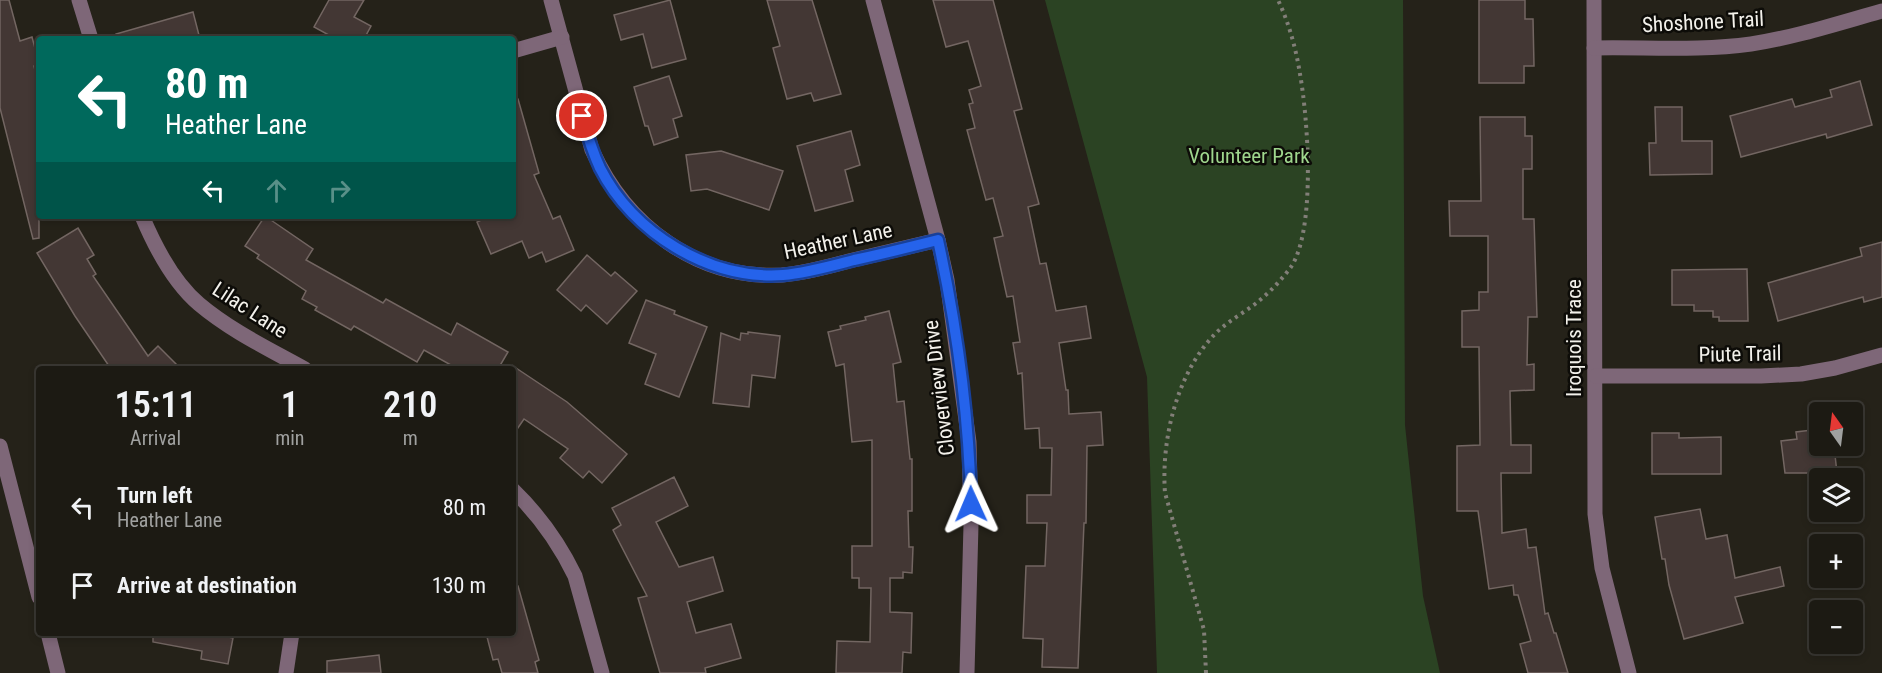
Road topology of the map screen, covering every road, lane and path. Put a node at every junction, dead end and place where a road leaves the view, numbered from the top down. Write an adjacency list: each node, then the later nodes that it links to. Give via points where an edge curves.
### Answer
1 (80, 0): 7 (street)
2 (551, 0): 8 (street, Heather Lane)
3 (873, 0): 12 (street, Cloverview Drive)
4 (1278, 0): 25 (path, via 1300,72 1305,107 1306,205 1302,239 1282,279 1216,332 1199,354 1174,410 1165,449 1165,493 1204,630)
5 (1594, 0): 9 (street, Iroquois Trace)
6 (1882, 11): 9 (street, Shoshone Trail, via 1751,44)
7 (90, 36)
8 (562, 38): 10 (street); 12 (street, Heather Lane, via 601,170 634,216 675,247 726,269 780,275)
9 (1594, 48): 15 (street, Iroquois Trace)
10 (516, 50)
11 (143, 219): 14 (street, Lilac Lane, via 158,251 198,303)
12 (938, 240): 24 (street, Cloverview Drive, via 969,442)
13 (1882, 355): 15 (street, Piute Trail, via 1801,374)
14 (300, 366)
15 (1596, 376): 26 (street, Iroquois Trace, via 1595,514 1604,577)
16 (0, 446): 18 (street)
17 (516, 493): 23 (street, via 546,526 575,576)
18 (36, 585)
19 (49, 636): 21 (street)
20 (292, 636): 22 (street)
21 (58, 673)
22 (286, 673)
23 (602, 673)
24 (967, 673)
25 (1206, 673)
26 (1629, 673)

